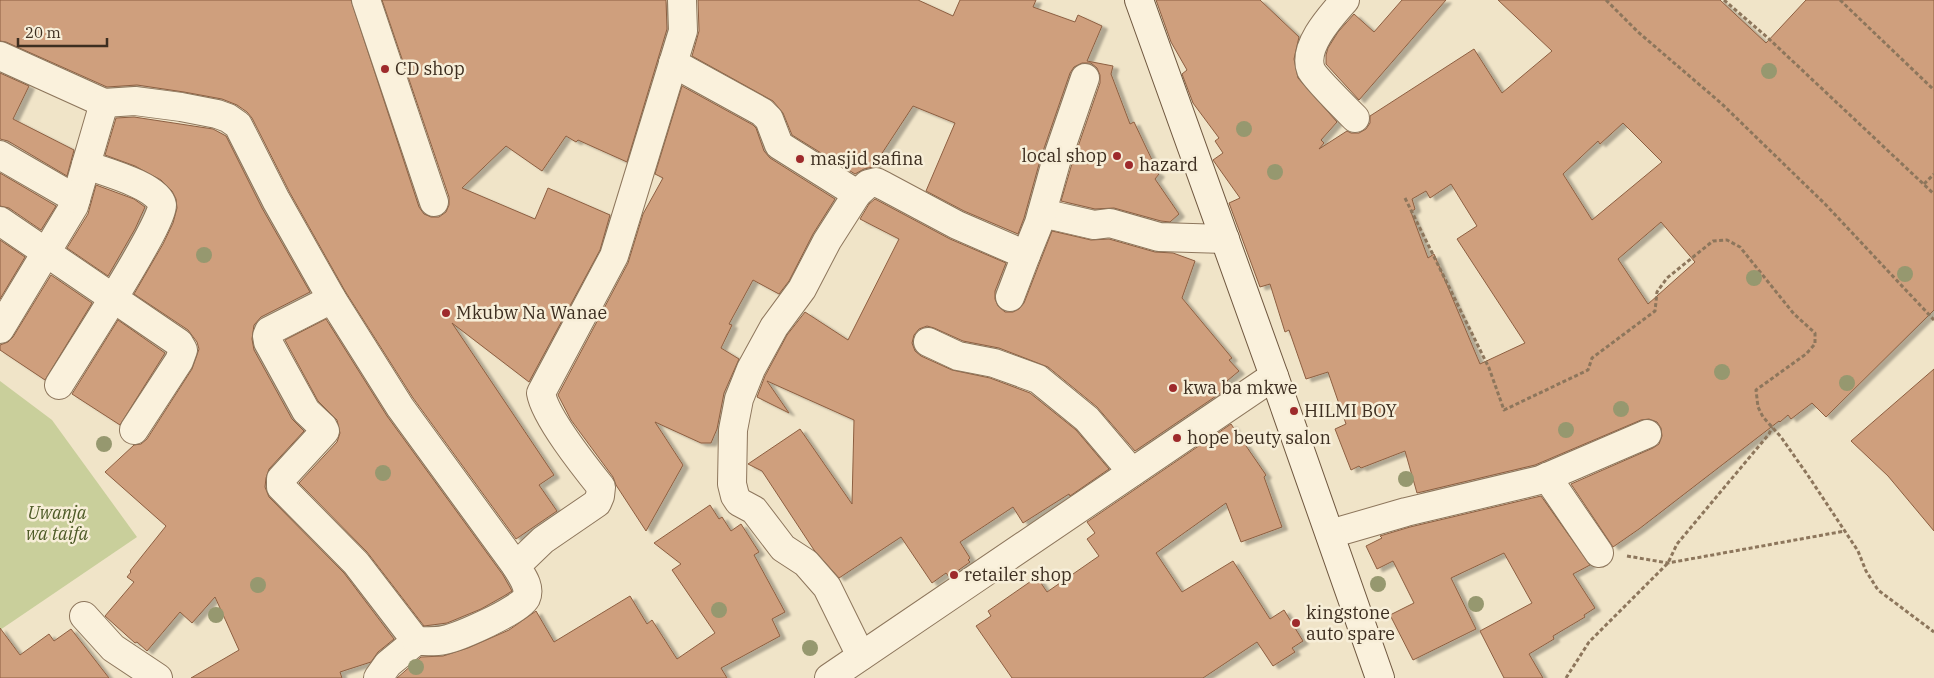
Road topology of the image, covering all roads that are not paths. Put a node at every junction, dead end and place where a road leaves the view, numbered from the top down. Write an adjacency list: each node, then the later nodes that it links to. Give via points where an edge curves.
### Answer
1 (366, 0): 14 (street)
2 (682, 0): 6 (street, via 683,31)
3 (1139, 0): 17 (street)
4 (1345, 0): 9 (street, via 1321,28 1309,56 1311,70)
5 (0, 56): 8 (street)
6 (673, 63): 12 (street, via 762,112 769,119 779,145); 34 (street, via 614,256 541,393 551,416 601,488 600,496 597,503 543,540)
7 (1084, 78): 15 (street)
8 (104, 102): 11 (street); 23 (street, via 136,101 181,107 217,114 238,125)
9 (1355, 118)
10 (0, 155): 13 (street)
11 (86, 166): 13 (street); 22 (street, via 134,181 159,199 162,206 154,228)
12 (857, 194): 19 (street, via 868,184 876,182 957,225); 37 (street, via 751,369 739,399 732,430 732,484 739,502 754,510 783,548 806,563 827,587)
13 (76, 199): 18 (street)
14 (434, 202)
15 (1042, 213): 17 (street, via 1094,225 1110,223 1159,238); 19 (street)
16 (0, 222): 18 (street)
17 (1225, 239): 26 (street)
18 (46, 251): 20 (street); 22 (street)
19 (1026, 255): 21 (street)
20 (9, 294): 24 (street)
21 (1010, 297)
22 (114, 298): 27 (street); 28 (street, via 179,343 183,350)
23 (332, 299): 34 (street, via 400,407); 36 (street, via 267,336 294,392 325,431 280,484 356,563)
24 (0, 330)
25 (928, 342): 30 (street, via 958,356 994,363 1038,379 1087,419)
26 (1274, 376): 30 (street); 32 (street)
27 (59, 384)
28 (134, 430)
29 (1646, 434): 31 (street)
30 (1132, 472): 37 (street)
31 (1547, 477): 32 (street); 33 (street)
32 (1330, 534): 41 (street)
33 (1599, 553)
34 (516, 566): 36 (street, via 528,588 520,606 474,630 443,640)
35 (84, 616): 38 (street, via 113,648)
36 (416, 641): 39 (street, via 388,664)
37 (861, 656): 40 (street)
38 (158, 678)
39 (378, 678)
40 (829, 678)
41 (1380, 678)

